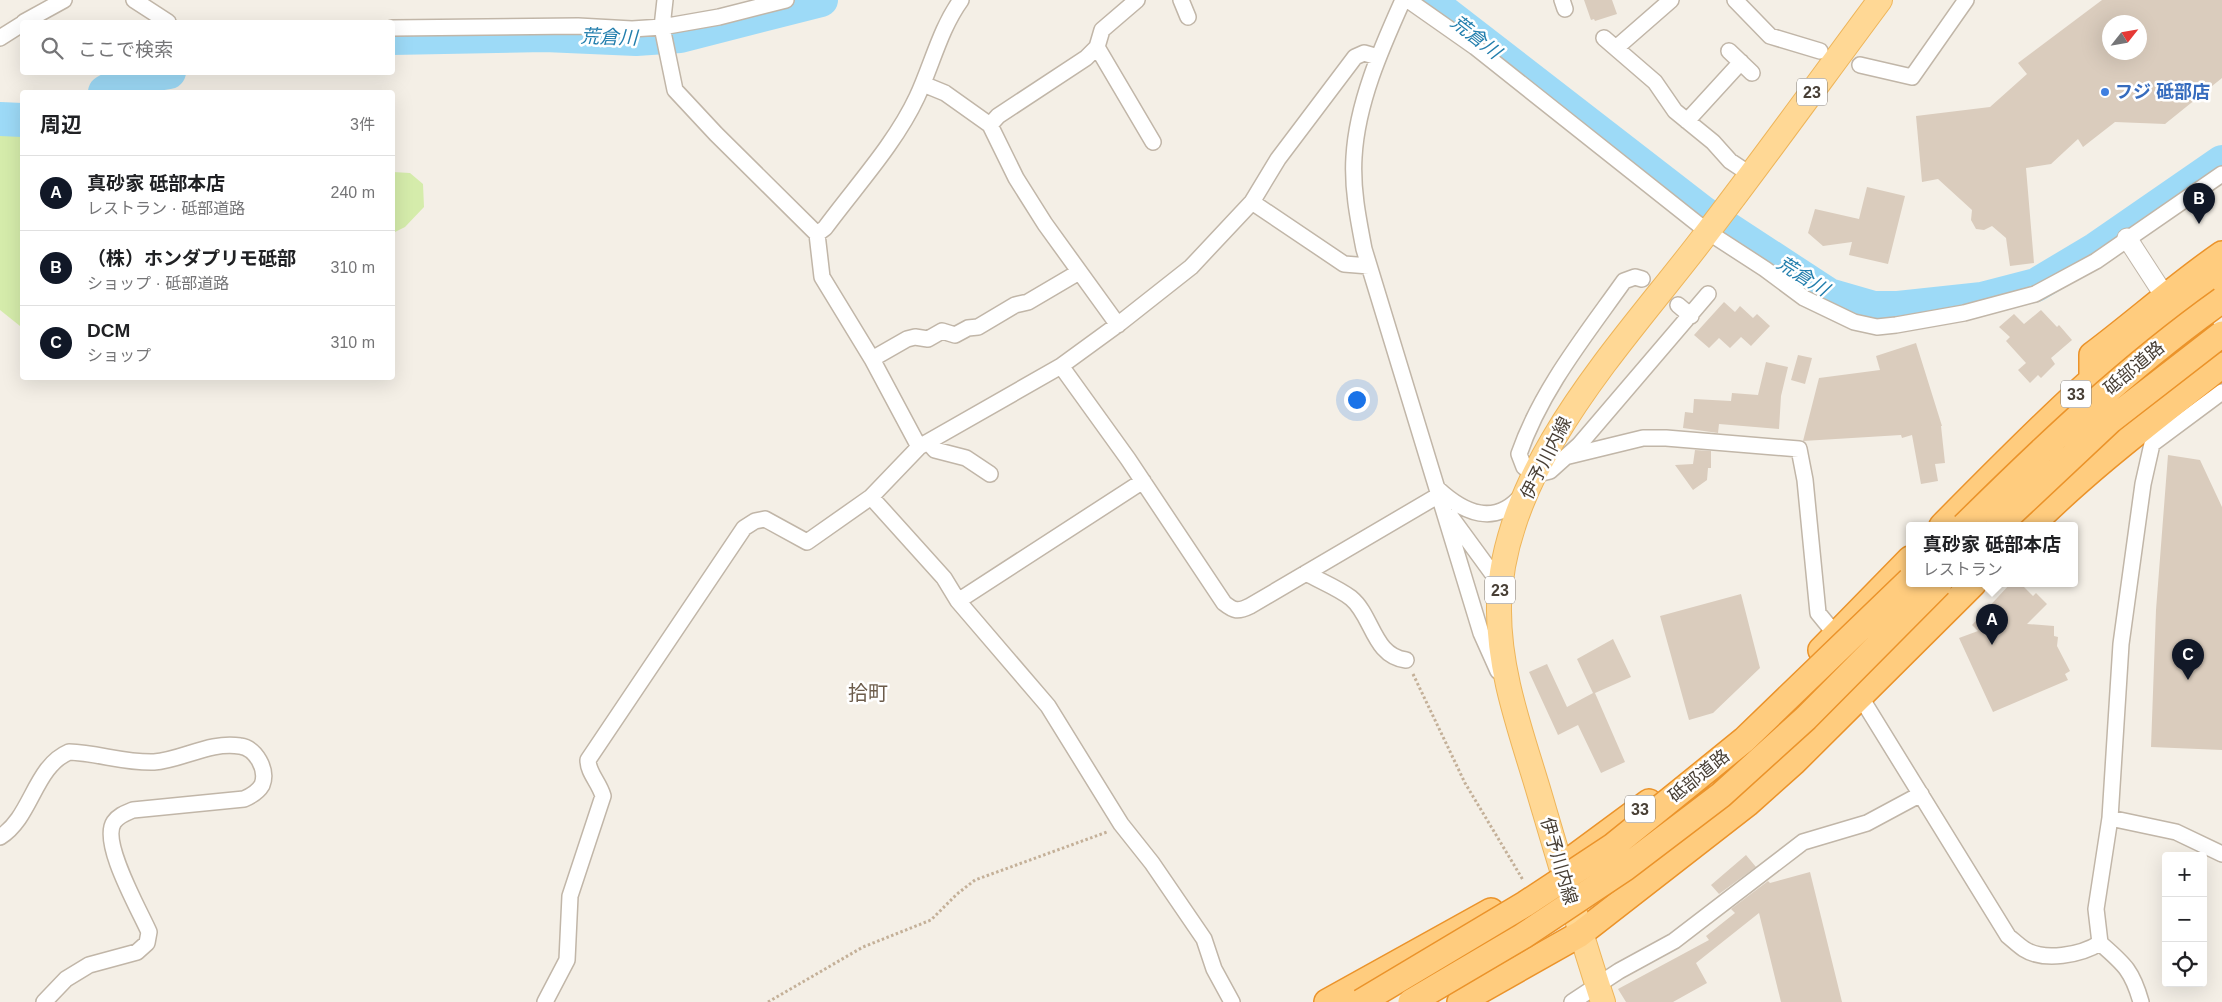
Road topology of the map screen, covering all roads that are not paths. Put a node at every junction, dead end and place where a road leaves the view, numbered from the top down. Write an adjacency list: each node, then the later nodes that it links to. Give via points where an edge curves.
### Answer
1 (64, 0): 15 (street)
2 (134, 0): 16 (street)
3 (665, 0): 19 (street)
4 (786, 0): 19 (street)
5 (961, 0): 28 (street, via 950,15)
6 (1136, 0): 21 (street, via 1102,30)
7 (1181, 0): 14 (street)
8 (1403, 0): 24 (street)
9 (1408, 0): 35 (street)
10 (1671, 0): 29 (street, via 1610,43 1655,82)
11 (1735, 0): 23 (street, via 1770,36)
12 (1880, 0): 33 (main road, 伊予川内線 / 23)
13 (1966, 0): 26 (street, via 1912,77)
14 (1188, 16)
15 (28, 20)
16 (165, 20)
17 (20, 25): 20 (street)
18 (395, 28): 19 (street)
19 (662, 28): 36 (street, via 675,90)
20 (0, 38)
21 (1097, 47): 30 (street, via 1086,58 998,116); 31 (street)
22 (1729, 51): 25 (street)
23 (1820, 51)
24 (1378, 57): 34 (street, via 1364,53 1355,57 1278,159); 39 (street, via 1354,157 1357,214)
25 (1741, 62): 27 (street); 29 (street)
26 (1860, 65)
27 (1752, 73)
28 (923, 84): 30 (street, via 945,93); 36 (street, via 891,140)
29 (1687, 121): 33 (street, via 1713,142)
30 (990, 125): 40 (street, via 1016,178)
31 (1153, 142)
32 (2222, 174): 37 (street)
33 (1748, 180): 35 (main road, 伊予川内線 / 23)
34 (1252, 202): 39 (street, via 1344,264); 48 (street, via 1191,267)
35 (1710, 229): 37 (street, via 1804,298 1854,322 1878,327 1964,313 2035,294 2096,261); 58 (main road, 伊予川内線 / 23, via 1570,411)
36 (818, 234): 50 (street, via 822,277)
37 (2127, 238): 44 (street)
38 (2222, 254): 44 (highway, via 2191,275)
39 (1369, 266): 61 (street)
40 (1079, 272): 48 (street); 50 (street, via 978,327 955,335 942,331 928,339 915,337)
41 (2222, 276): 44 (highway, 33)
42 (1642, 279): 58 (street, via 1635,277 1624,281 1543,400 1519,454)
43 (1708, 294): 47 (street)
44 (2178, 300): 62 (highway, 33, via 2094,382 2049,417)
45 (2222, 300): 63 (highway, 砥部道路 / 33, bridge, via 2093,402)
46 (1678, 305): 47 (street)
47 (1691, 316): 56 (street)
48 (1118, 325): 52 (street)
49 (2222, 334): 64 (highway, 砥部道路 / 33, bridge, via 2111,420)
50 (872, 359): 55 (street)
51 (2222, 365): 54 (highway)
52 (1061, 366): 55 (street); 59 (street)
53 (2222, 392): 54 (street)
54 (2141, 431): 65 (highway); 78 (street, via 2143,484 2121,644)
55 (923, 444): 57 (street, via 966,458); 60 (street)
56 (1565, 458): 58 (street, via 1550,471); 73 (street, via 1643,438 1799,449 1818,613)
57 (990, 474)
58 (1531, 480): 61 (street, via 1513,504 1483,514); 68 (main road, 伊予川内線 / 23, via 1516,520)
59 (1143, 481): 67 (street, via 1224,602 1233,610 1250,606); 72 (street)
60 (871, 497): 72 (street, via 944,578); 86 (street, via 807,542 765,519 755,520 744,528 588,760 588,768 603,796 570,896 567,960)
61 (1440, 497): 67 (street); 68 (street); 75 (street, via 1481,633)
62 (1946, 522)
63 (1968, 522)
64 (2002, 522)
65 (2035, 522)
66 (1906, 563): 73 (highway, 33)
67 (1306, 573): 74 (street, via 1350,598 1360,608 1376,639 1388,653 1395,659)
68 (1500, 584): 75 (main road, 伊予川内線 / 23, via 1501,651)
69 (1906, 584): 89 (highway, 砥部道路 / 33, bridge, via 1744,740 1613,846 1525,904)
70 (1936, 587): 90 (highway, 砥部道路 / 33, bridge, via 1806,718 1720,795 1625,868 1523,936)
71 (1970, 587): 76 (highway)
72 (958, 601): 87 (street, via 1048,706 1121,824 1204,939 1214,969)
73 (1836, 635): 81 (highway, 33, via 1737,730 1673,783)
74 (1406, 660)
75 (1509, 692): 81 (main road, 伊予川内線 / 23)
76 (1860, 696): 77 (street); 82 (highway, via 1747,804)
77 (1921, 794): 83 (street, via 1998,923 2024,950 2049,955 2082,951); 84 (street, via 1867,823 1792,848 1698,924)
78 (2110, 818): 80 (street, via 2176,832); 83 (street, via 2096,909)
79 (0, 837): 85 (street, via 13,826 51,764 70,752 155,762 205,749 242,746 253,752 263,772 262,784 255,794 244,799 133,810 122,814 113,823 110,840 150,932 146,943 137,952 89,965 66,979)
80 (2222, 854)
81 (1561, 867): 82 (main road, 伊予川内線 / 23); 88 (highway, 33)
82 (1580, 934): 84 (main road, 伊予川内線 / 23); 91 (highway)
83 (2100, 942): 93 (street, via 2124,963 2134,979)
84 (1600, 994): 92 (street)
85 (44, 1002)
86 (545, 1002)
87 (1232, 1002)
88 (1327, 1002)
89 (1361, 1002)
90 (1411, 1002)
91 (1460, 1002)
92 (1572, 1002)
93 (2141, 1002)

